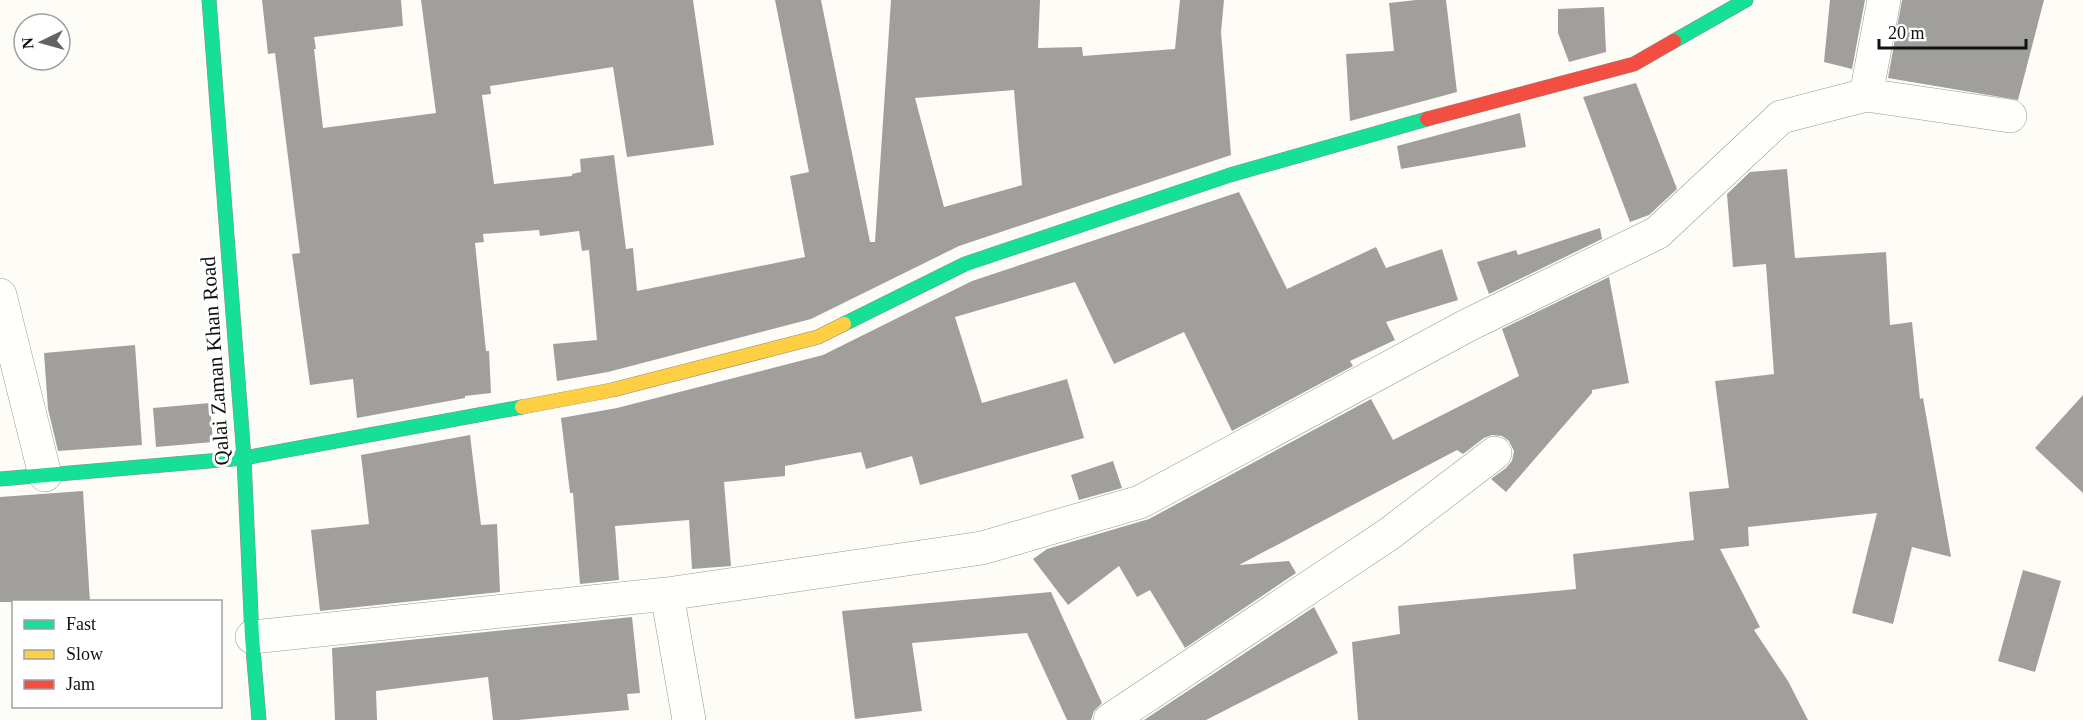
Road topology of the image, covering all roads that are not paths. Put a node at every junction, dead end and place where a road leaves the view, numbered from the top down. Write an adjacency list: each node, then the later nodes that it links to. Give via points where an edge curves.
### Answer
1 (209, 0): 8 (street, Qalai Zaman Khan Road)
2 (1746, 0): 8 (street, via 1634,64 1392,128 1197,186 965,264 818,336 612,390)
3 (1884, 0): 4 (street)
4 (1866, 95): 5 (street); 11 (street, via 1781,117 1657,232 1468,325 1140,502 982,548)
5 (2010, 116)
6 (0, 295): 9 (street)
7 (1495, 453): 15 (street, via 1389,534)
8 (244, 458): 9 (street); 12 (street, Qalai Zaman Khan Road)
9 (45, 475): 10 (street)
10 (0, 479)
11 (668, 594): 12 (street); 14 (street)
12 (252, 637): 13 (street, Qalai Zaman Khan Road)
13 (260, 720)
14 (690, 720)
15 (1110, 720)

